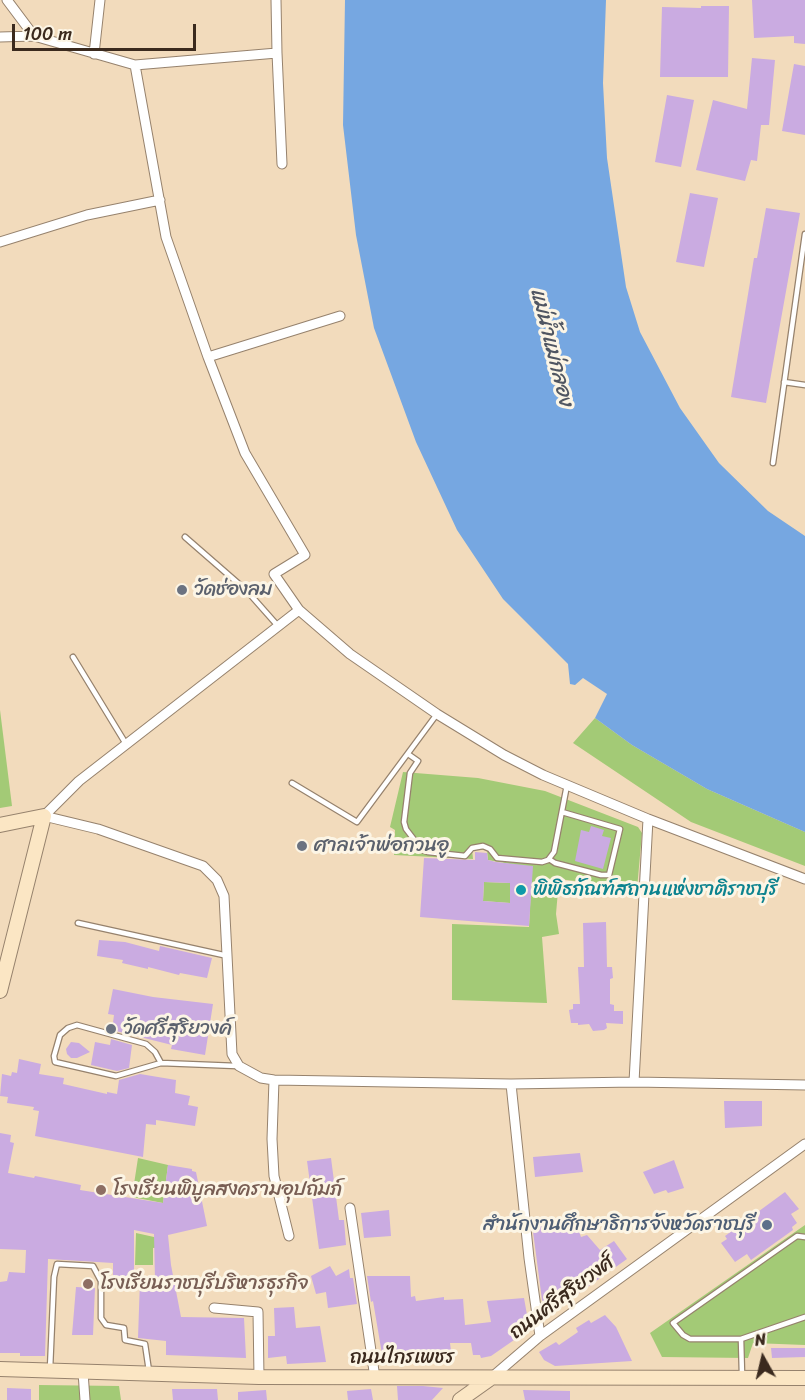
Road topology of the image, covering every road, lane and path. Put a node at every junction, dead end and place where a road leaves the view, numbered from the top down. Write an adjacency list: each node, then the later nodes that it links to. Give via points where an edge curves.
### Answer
1 (7, 0): 4 (street)
2 (100, 0): 7 (street)
3 (276, 0): 6 (street)
4 (34, 36): 5 (street); 7 (street)
5 (0, 37)
6 (277, 53): 8 (street); 9 (street)
7 (94, 54): 8 (street)
8 (135, 65): 10 (street)
9 (282, 164)
10 (160, 200): 12 (street, via 87,215); 14 (street, via 166,237)
11 (805, 234): 15 (lane)
12 (0, 242)
13 (340, 316): 14 (street)
14 (208, 357): 19 (street, via 245,453 305,555 273,574)
15 (784, 382): 16 (lane); 17 (lane)
16 (805, 385)
17 (773, 463)
18 (185, 537): 20 (lane, via 247,591)
19 (299, 610): 20 (street); 22 (street, via 350,654)
20 (278, 626): 23 (street)
21 (73, 657): 23 (lane)
22 (437, 714): 24 (lane); 26 (street, via 504,755)
23 (126, 744): 28 (street, via 79,781)
24 (408, 754): 25 (lane, via 357,822); 31 (lane, via 418,761 410,772 404,822 422,850 465,856 472,848 483,846 497,858 542,862)
25 (292, 783)
26 (567, 785): 27 (lane); 29 (street)
27 (562, 812): 31 (lane, via 554,852); 31 (lane, via 620,829 609,875 555,863)
28 (44, 816): 30 (street); 34 (street, via 98,829 203,866 218,880 224,896); 35 (street)
29 (648, 819): 32 (street); 39 (street)
30 (0, 825)
31 (549, 858)
32 (805, 879)
33 (78, 923): 34 (lane)
34 (228, 956): 37 (street, via 232,1054)
35 (0, 991)
36 (161, 1063): 36 (lane, via 146,1044 77,1025 60,1035 54,1056 55,1062 116,1076); 37 (lane)
37 (239, 1066): 38 (street)
38 (274, 1080): 40 (street); 44 (street, via 274,1176)
39 (634, 1082): 40 (street); 41 (street)
40 (511, 1083): 48 (street)
41 (805, 1085)
42 (805, 1144): 48 (street, ถนนศรีสุริยวงศ์)
43 (350, 1208): 55 (street)
44 (289, 1236)
45 (805, 1237): 49 (lane, via 797,1236 673,1323 690,1339)
46 (214, 1308): 54 (street, via 258,1312)
47 (805, 1317): 49 (lane)
48 (540, 1336): 56 (street, ถนนศรีสุริยวงศ์)
49 (741, 1339): 57 (lane)
50 (0, 1370): 51 (street, ถนนไกรเพชร)
51 (49, 1371): 52 (street, ถนนไกรเพชร); 53 (lane, via 57,1264 93,1266 101,1281 101,1318 106,1325 124,1328 125,1340 145,1344)
52 (83, 1372): 53 (street, ถนนไกรเพชร); 59 (street)
53 (149, 1373): 54 (street, ถนนไกรเพชร)
54 (259, 1377): 55 (street, ถนนไกรเพชร)
55 (375, 1377): 56 (street, ถนนไกรเพชร)
56 (491, 1378): 57 (street, ถนนไกรเพชร); 60 (street, ถนนศรีสุริยวงศ์)
57 (742, 1378): 58 (street, ถนนไกรเพชร)
58 (805, 1378)
59 (84, 1400)
60 (460, 1400)

